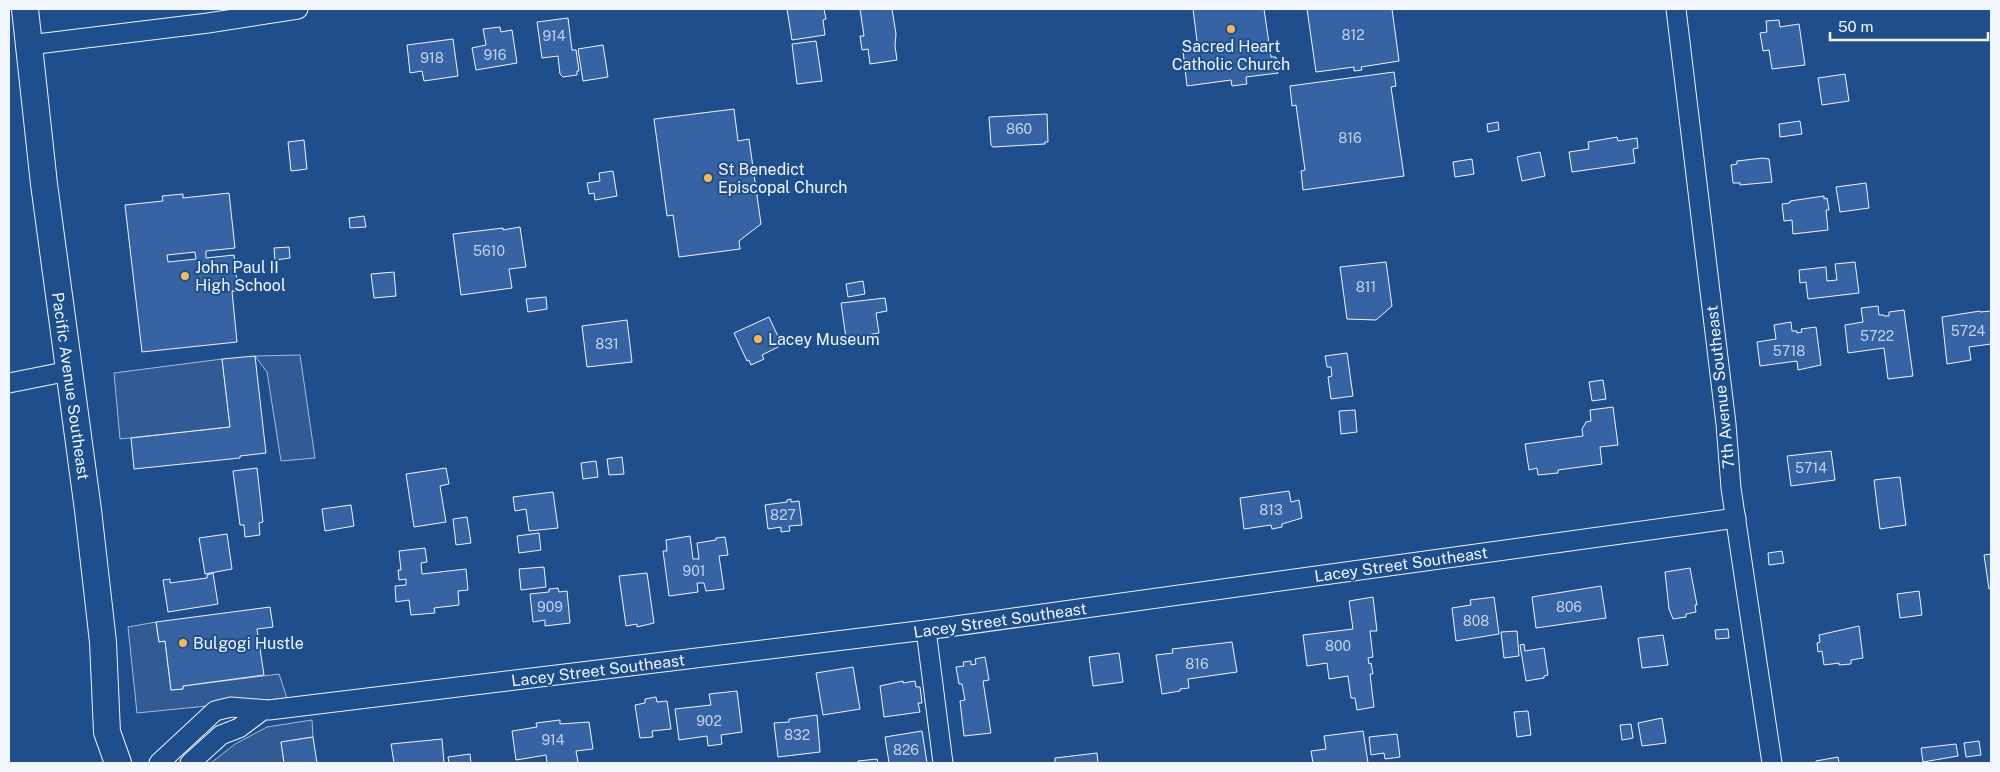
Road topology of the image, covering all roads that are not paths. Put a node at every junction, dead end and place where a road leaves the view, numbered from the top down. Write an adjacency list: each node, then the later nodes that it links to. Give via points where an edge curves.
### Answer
1 (25, 9): 4 (main road, Pacific Avenue Southeast)
2 (298, 9): 4 (street)
3 (1676, 9): 7 (street, 7th Avenue Southeast)
4 (29, 45): 5 (main road, Pacific Avenue Southeast)
5 (69, 372): 6 (street); 10 (main road, Pacific Avenue Southeast, via 103,642 107,732)
6 (9, 383)
7 (1736, 518): 8 (street, Lacey Street Southeast); 14 (street, 7th Avenue Southeast)
8 (926, 630): 9 (street, Lacey Street Southeast); 13 (street)
9 (263, 710): 11 (street, Lacey Street Southeast, via 231,707 215,712); 12 (street, Lacey Street Southeast, via 239,728 221,735)
10 (118, 763)
11 (159, 763)
12 (190, 763)
13 (944, 763)
14 (1772, 763)

